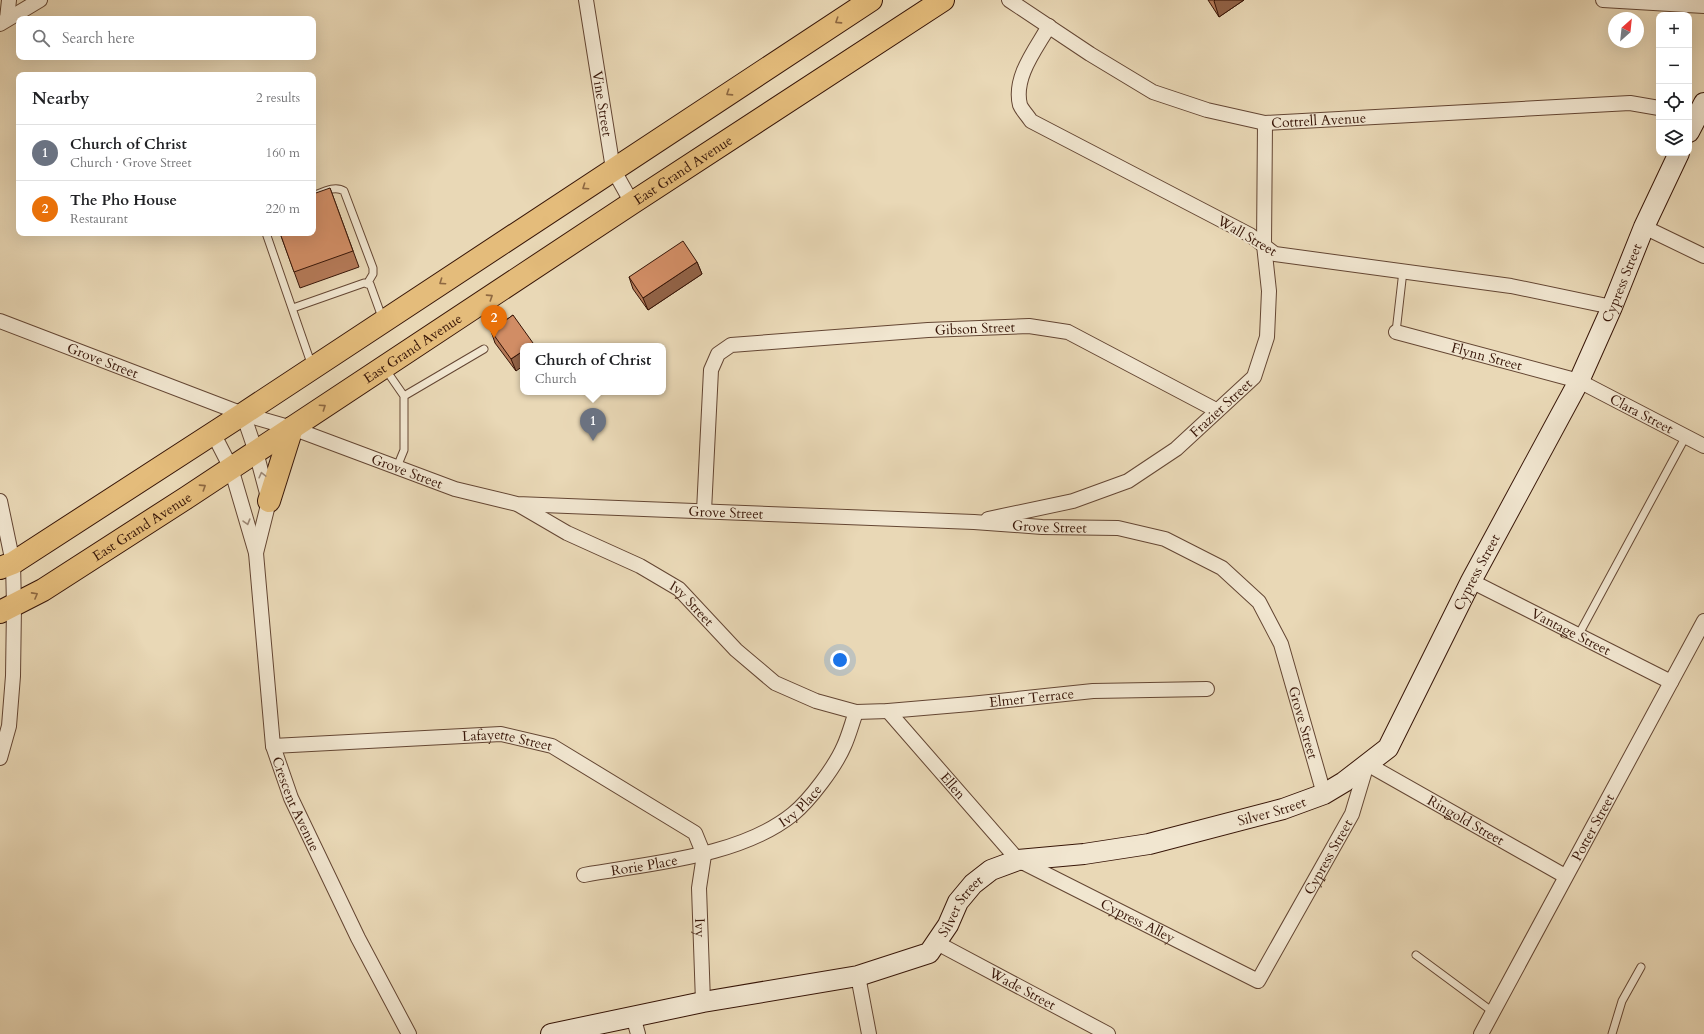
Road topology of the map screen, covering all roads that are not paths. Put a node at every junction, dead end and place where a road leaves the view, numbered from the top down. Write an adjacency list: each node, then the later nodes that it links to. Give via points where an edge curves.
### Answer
1 (9, 0): 9 (street)
2 (40, 0): 9 (street)
3 (586, 0): 14 (street, Vine Street)
4 (943, 0): 16 (main road, East Grand Avenue)
5 (1009, 0): 10 (street, Cottrell Avenue)
6 (1603, 0): 8 (street)
7 (863, 2): 14 (main road, one-way to 14)
8 (1704, 6)
9 (4, 22)
10 (1049, 26): 12 (street, Cottrell Avenue, via 1153,92 1207,110); 19 (street, Wall Street, via 1019,85 1020,106 1031,121 1250,235)
11 (1656, 107): 12 (street, Cottrell Avenue, via 1630,103)
12 (1265, 123): 19 (street, Frazier Street)
13 (1678, 156): 17 (street, Cypress Street)
14 (613, 169): 16 (street, Vine Street); 26 (main road, one-way to 26)
15 (316, 195): 22 (lane, via 331,189 340,188 344,191 373,268)
16 (632, 203): 29 (main road, East Grand Avenue, one-way to 16)
17 (1644, 227): 20 (street); 23 (street, Cypress Street)
18 (267, 236): 24 (lane)
19 (1264, 245): 21 (street, Wall Street, via 1275,254); 33 (street, Frazier Street, via 1269,291 1267,337 1254,377)
20 (1704, 256)
21 (1403, 272): 23 (street, Wall Street, via 1511,286); 27 (lane)
22 (367, 284): 24 (lane); 26 (lane, via 370,284)
23 (1612, 307): 31 (street, Cypress Street)
24 (293, 308): 30 (lane)
25 (0, 321): 34 (street, Grove Street)
26 (384, 321): 30 (main road)
27 (1396, 332): 31 (street, Flynn Street)
28 (484, 349): 32 (lane)
29 (383, 367): 32 (lane); 35 (main road, East Grand Avenue, one-way to 29)
30 (312, 368): 34 (main road)
31 (1579, 381): 37 (street, Clara Street); 49 (street, Cypress Street)
32 (404, 396): 40 (lane, via 404,450)
33 (1216, 410): 45 (street, Gibson Street, via 1068,332 1029,326 928,330 731,345 718,354 711,370); 46 (street, Frazier Street, via 1176,449 1128,481 1073,501)
34 (243, 414): 35 (street, Grove Street); 36 (main road); 39 (street, Crescent Avenue)
35 (292, 428): 39 (main road, East Grand Avenue); 40 (street, Grove Street); 43 (main road)
36 (213, 433): 41 (street, Crescent Avenue); 48 (main road)
37 (1686, 436): 38 (street, Clara Street); 52 (lane)
38 (1704, 446)
39 (256, 452): 41 (main road, East Grand Avenue); 43 (street, Crescent Avenue, one-way to 39)
40 (397, 467): 44 (street, Grove Street, via 455,489)
41 (231, 468): 47 (street, Crescent Avenue, one-way to 47); 50 (main road, East Grand Avenue, one-way to 41, via 43,590)
42 (0, 501): 48 (street)
43 (269, 501): 47 (street, Crescent Avenue)
44 (517, 504): 45 (street, Grove Street); 56 (street, Ivy Street, via 567,533 640,566 679,589 736,650 775,683 816,701)
45 (704, 511): 46 (street, Grove Street)
46 (974, 522): 60 (street, Grove Street, via 1042,527 1118,528 1165,539 1222,568 1259,602 1281,644)
47 (256, 553): 57 (street, Crescent Avenue)
48 (6, 566): 50 (street)
49 (1471, 581): 52 (street, Vantage Street); 59 (street, Cypress Street, via 1388,748)
50 (7, 609): 58 (street, via 13,676 9,726)
51 (1704, 621): 53 (street, Potter Street)
52 (1579, 634): 53 (street, Vantage Street)
53 (1671, 682): 64 (street, Potter Street)
54 (1207, 689): 55 (street, Elmer Terrace, via 1094,691)
55 (888, 711): 56 (street, Elmer Terrace); 62 (street, Ellen)
56 (856, 712): 61 (street, Ivy Place, via 840,753 821,783 793,814 762,834)
57 (273, 746): 61 (street, Lafayette Street, via 501,734 552,746 695,834); 74 (street, Crescent Avenue, via 291,798 358,938)
58 (0, 758)
59 (1367, 764): 60 (street, Silver Street); 64 (street, Ringold Street); 69 (street, Cypress Street, via 1352,814)
60 (1324, 794): 62 (street, Silver Street, via 1283,809 1149,844 1084,854)
61 (704, 855): 63 (street, Rorie Place); 70 (street, Ivy, via 699,888)
62 (1018, 860): 65 (street, Silver Street, via 991,870 973,884 958,902); 69 (street, Cypress Alley)
63 (584, 875)
64 (1565, 876): 71 (street, Potter Street)
65 (937, 943): 68 (street, Silver Street, via 929,953); 76 (street, Wade Street)
66 (1416, 955): 71 (lane)
67 (1641, 967): 78 (lane, via 1622,1001)
68 (858, 976): 70 (street, Silver Street); 75 (street)
69 (1258, 981)
70 (703, 1002): 72 (street, Silver Street)
71 (1493, 1012): 77 (street, Potter Street)
72 (636, 1025): 73 (street, Silver Street)
73 (562, 1033)
74 (409, 1034)
75 (869, 1034)
76 (1108, 1034)
77 (1481, 1034)
78 (1612, 1034)

